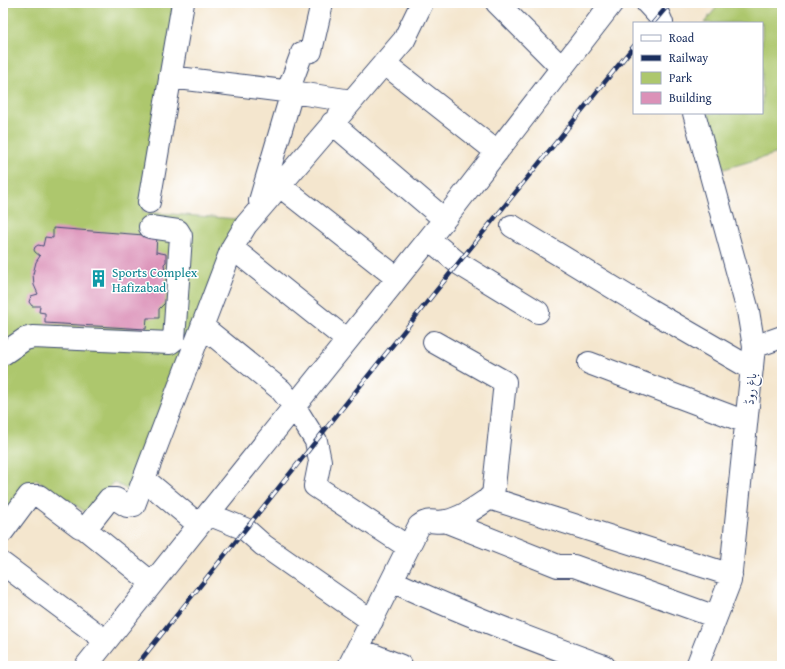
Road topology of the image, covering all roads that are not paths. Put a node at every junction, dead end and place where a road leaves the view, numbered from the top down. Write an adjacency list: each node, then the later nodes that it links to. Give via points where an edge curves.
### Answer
1 (183, 3): 10 (street)
2 (322, 3): 11 (street, via 311,51 302,53)
3 (422, 3): 8 (street, via 404,40)
4 (497, 3): 9 (street)
5 (612, 3): 9 (street)
6 (647, 3): 7 (street)
7 (662, 22)
8 (384, 63): 12 (street); 15 (street)
9 (562, 68): 15 (street)
10 (170, 77): 11 (street); 17 (street)
11 (290, 91): 12 (street); 18 (street, via 260,200)
12 (352, 101): 14 (street)
13 (694, 114): 30 (street, باغ روڈ, via 748,311)
14 (332, 123): 16 (street); 19 (street)
15 (497, 152): 19 (street)
16 (280, 186): 18 (street); 24 (street)
17 (149, 202)
18 (261, 208): 23 (street, via 246,225)
19 (444, 219): 22 (street)
20 (512, 226): 33 (street)
21 (150, 227): 31 (street, via 178,231 181,236 174,340 170,343 33,336)
22 (429, 239): 24 (street); 25 (street, via 458,263)
23 (232, 248): 26 (street); 28 (street)
24 (397, 278): 28 (street)
25 (538, 312)
26 (202, 326): 34 (street, via 281,390); 36 (street)
27 (782, 337): 30 (street)
28 (347, 340): 34 (street)
29 (434, 342): 37 (street, via 505,382 493,496)
30 (754, 347): 33 (street, باغ روڈ)
31 (3, 354)
32 (589, 363): 35 (street)
33 (752, 369): 35 (street, باغ روڈ)
34 (294, 406): 38 (street); 42 (street, via 316,441 320,461 315,486)
35 (746, 422): 44 (street, باغ روڈ)
36 (144, 479): 38 (street); 40 (street, via 134,505 128,506 116,499 109,499)
37 (489, 498): 39 (street, via 465,514); 44 (street)
38 (204, 520): 46 (street); 48 (street, via 245,529 263,545)
39 (445, 522): 42 (street, via 426,520 419,526); 47 (street, via 558,566 574,566)
40 (84, 528): 41 (street, via 35,495 29,496); 46 (street)
41 (3, 531)
42 (408, 547): 45 (street)
43 (3, 564): 49 (street)
44 (731, 575): 47 (street, باغ روڈ)
45 (392, 581): 48 (street); 53 (street, via 443,605)
46 (152, 583): 49 (street)
47 (716, 617): 54 (street, باغ روڈ)
48 (372, 621): 50 (street)
49 (106, 640): 51 (street)
50 (354, 657): 52 (street)
51 (86, 666)
52 (400, 666)
53 (604, 666)
54 (697, 666)

